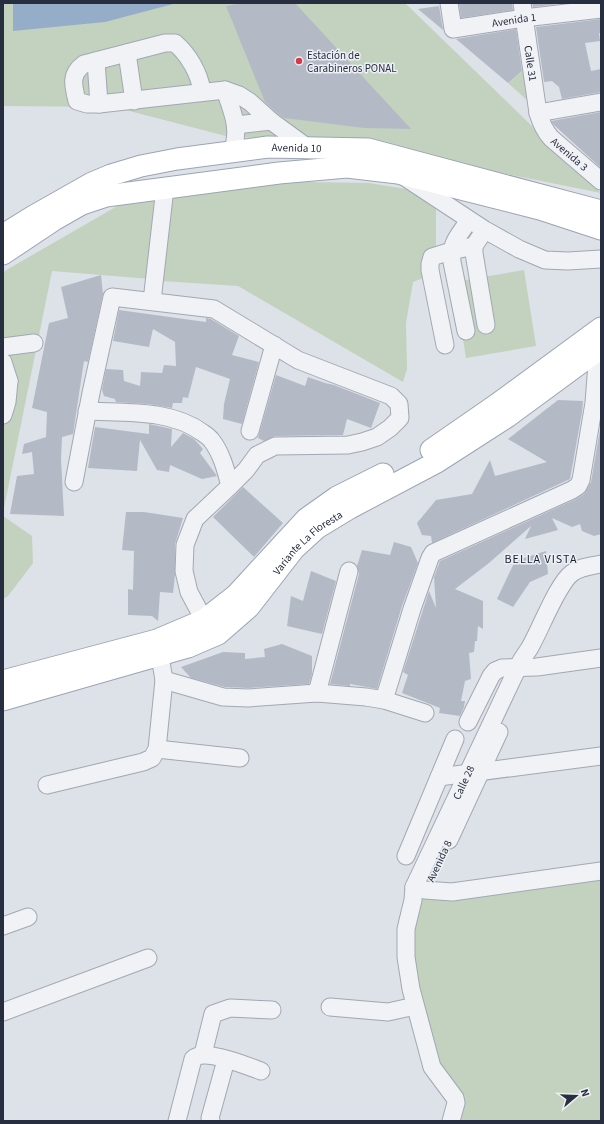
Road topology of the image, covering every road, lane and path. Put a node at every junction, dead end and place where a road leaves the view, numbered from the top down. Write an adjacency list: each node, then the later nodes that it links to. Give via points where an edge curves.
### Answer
1 (449, 3): 3 (street, Avenida 1, via 453,29)
2 (601, 9): 3 (street, Avenida 1)
3 (523, 10): 11 (street, Calle 31)
4 (126, 53): 5 (street); 7 (street, via 175,43 184,51 196,71); 8 (street)
5 (96, 61): 10 (street); 10 (street, via 84,64 78,69 74,78 74,89 77,101)
6 (225, 90): 7 (street); 12 (street, via 250,102); 13 (street)
7 (202, 91): 8 (street)
8 (134, 101): 10 (street)
9 (601, 102): 11 (street)
10 (99, 104)
11 (540, 118): 17 (street, Avenida 3, via 551,138)
12 (271, 121): 13 (street); 14 (street)
13 (236, 125): 15 (street)
14 (308, 148): 15 (main road, Avenida 10, via 268,147); 16 (main road, Avenida 10, via 368,149)
15 (232, 152): 23 (main road, Avenida 10, via 177,159 111,175 92,183)
16 (411, 171): 18 (main road, Avenida 10, via 347,167); 19 (main road, Avenida 10); 20 (street); 21 (main road, Avenida 10)
17 (601, 181)
18 (165, 188): 26 (main road, Avenida 10, via 106,196 82,204); 28 (street)
19 (601, 211)
20 (469, 220): 22 (street); 25 (street, via 455,240)
21 (601, 229)
22 (485, 230): 24 (street); 27 (street, via 545,260)
23 (3, 235)
24 (474, 246): 25 (street); 29 (street)
25 (451, 251): 30 (street); 34 (street, via 432,257 430,264)
26 (3, 254)
27 (601, 259)
28 (152, 301): 33 (street, via 214,308); 38 (street, via 112,297)
29 (486, 325)
30 (466, 332)
31 (599, 336): 45 (main road, Variante La Floresta, via 428,452 337,497 306,519 236,595); 46 (main road, Variante La Floresta, via 507,418 437,462 317,528 294,549 249,607 218,634 188,647); 54 (street, via 594,403 578,486 433,554 412,609)
32 (34, 343): 35 (street)
33 (274, 345): 40 (street); 42 (street, via 298,360 391,396 400,404 400,418 377,437 362,442 348,445 275,446 257,454)
34 (445, 345)
35 (3, 347)
36 (3, 362): 37 (street)
37 (6, 383): 39 (street, via 7,402)
38 (87, 411): 41 (street); 42 (street, via 150,414 177,419 196,427 212,440 222,458)
39 (3, 415)
40 (250, 431)
41 (74, 482)
42 (230, 486): 45 (street, via 195,519 185,545 184,571 189,592)
43 (601, 564): 49 (street, Avenida 8, via 582,568 571,574 562,584)
44 (349, 572): 52 (street)
45 (204, 620): 46 (main road, Variante La Floresta)
46 (159, 647): 50 (street); 51 (main road, Variante La Floresta); 53 (main road, Variante La Floresta)
47 (601, 648): 49 (street)
48 (601, 658): 49 (street)
49 (525, 660): 56 (street, via 495,671 490,676); 61 (street, Avenida 8)
50 (164, 680): 52 (street, via 223,697 248,698); 58 (street)
51 (3, 681)
52 (317, 693): 54 (street)
53 (3, 700)
54 (384, 700): 55 (street)
55 (425, 713)
56 (468, 722)
57 (455, 739): 62 (street)
58 (157, 749): 60 (street); 63 (street, via 152,758 143,762)
59 (601, 756): 61 (street)
60 (240, 758)
61 (474, 772): 62 (street); 66 (street, Avenida 8)
62 (439, 777): 64 (street)
63 (47, 785)
64 (406, 856)
65 (601, 871): 66 (street, via 452,892)
66 (418, 892): 70 (street, Avenida 8, via 406,929 406,957)
67 (28, 917): 68 (street)
68 (3, 926)
69 (148, 958): 73 (street)
70 (415, 1006): 71 (street, via 388,1012); 79 (street, Avenida 8, via 432,1067 456,1103)
71 (330, 1008)
72 (272, 1010): 74 (street, via 230,1008 213,1014)
73 (3, 1012)
74 (203, 1054): 75 (street); 77 (street, via 193,1059)
75 (226, 1060): 76 (street); 78 (street)
76 (261, 1071)
77 (177, 1121)
78 (211, 1121)
79 (451, 1121)

